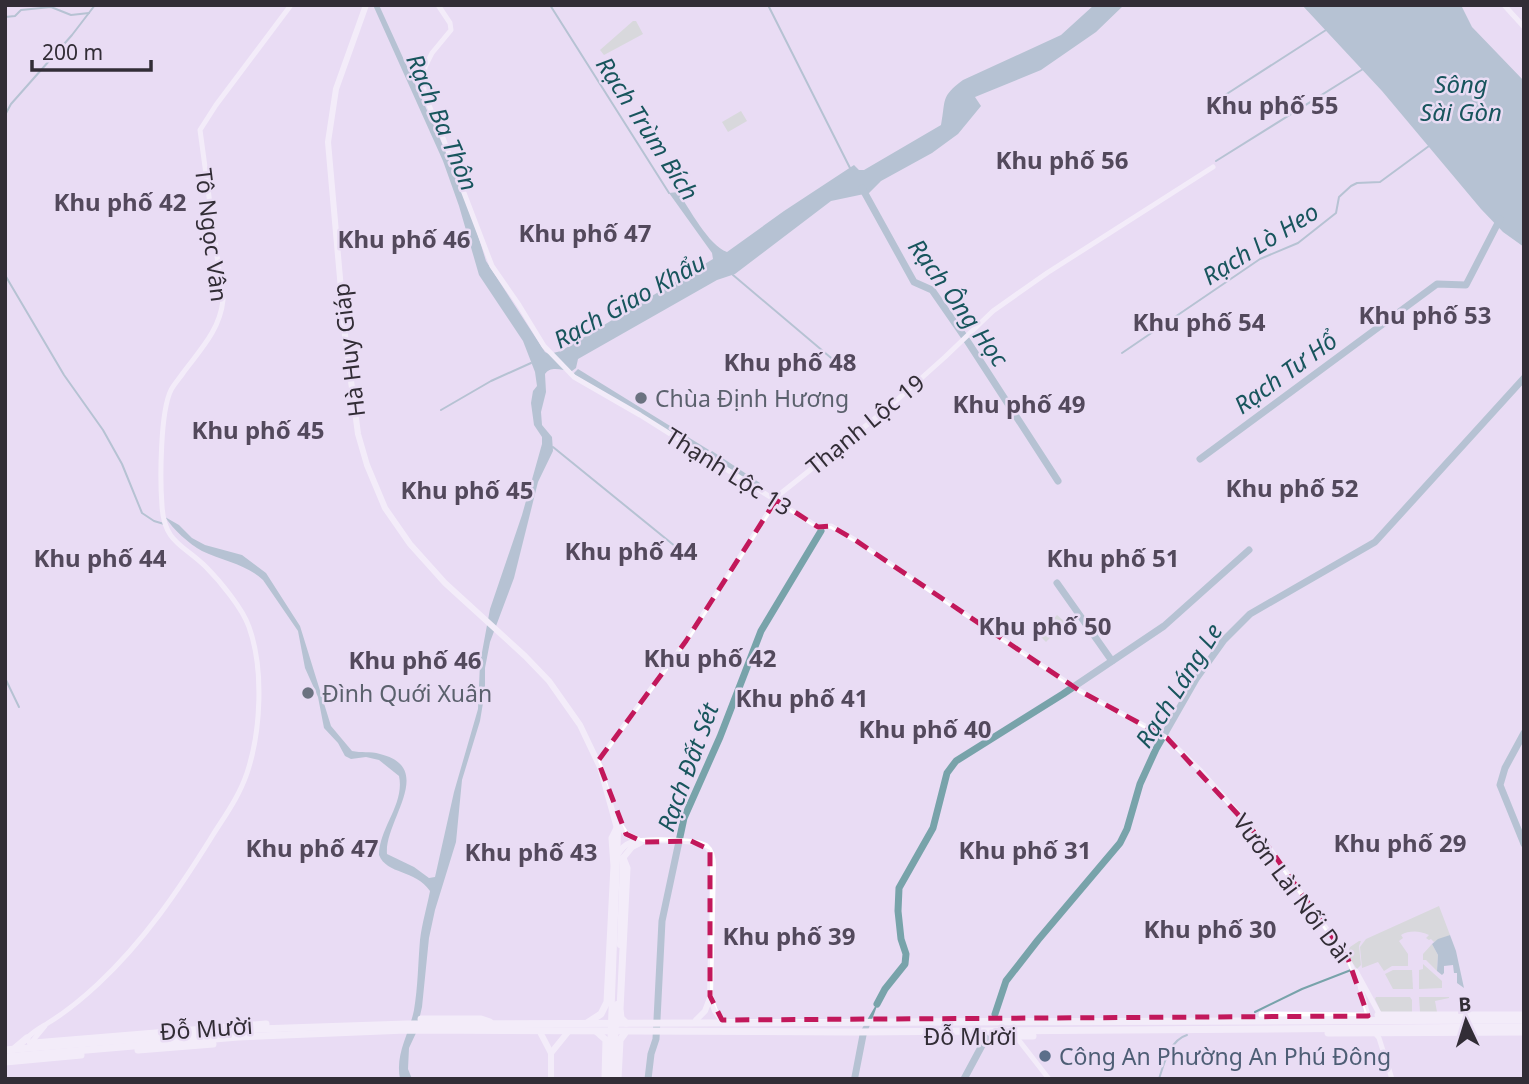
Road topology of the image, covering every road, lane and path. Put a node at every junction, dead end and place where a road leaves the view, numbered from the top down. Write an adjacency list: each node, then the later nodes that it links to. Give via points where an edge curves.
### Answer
1 (291, 5): 39 (street, Tô Ngọc Vân, via 200,130 223,300 214,332 167,400 162,471 163,520 168,533 205,565 250,628 259,691 255,742 248,770 225,816 154,924 100,982 47,1024)
2 (438, 5): 7 (street, Thạnh Lộc 13, via 451,30 425,67 425,96 492,266 547,351 568,372)
3 (1504, 5): 5 (street)
4 (365, 8): 9 (main road, Hà Huy Giáp, via 336,89 328,142 344,322 358,434 367,465 385,508 418,555 533,664 580,724)
5 (1524, 27)
6 (1213, 167): 7 (street, Thạnh Lộc 19, via 993,311 888,408)
7 (776, 499): 8 (street, Thạnh Lộc 13, via 818,527 831,526 855,540); 9 (street, Thạnh Lộc 19, via 686,641)
8 (1075, 687): 14 (street, Vườn Lài Nối Dài, via 1165,737 1200,770 1260,836)
9 (598, 761): 10 (main road)
10 (617, 825): 11 (main road); 12 (main road); 13 (main road); 16 (highway, via 612,838)
11 (643, 842): 12 (main road); 13 (main road); 15 (main road, via 685,841 707,847 713,859)
12 (623, 847): 13 (main road)
13 (621, 856): 17 (highway, via 628,868); 44 (main road)
14 (1353, 968): 26 (street, Vườn Lài Nối Dài); 26 (street, via 1363,981)
15 (710, 996): 19 (main road); 20 (main road)
16 (606, 1007): 17 (highway); 22 (highway)
17 (620, 1009): 23 (highway)
18 (1524, 1017): 26 (highway, Đỗ Mười)
19 (696, 1020): 20 (highway); 24 (highway)
20 (722, 1020): 21 (highway)
21 (744, 1020): 25 (highway); 28 (highway)
22 (584, 1024): 23 (highway); 30 (highway)
23 (627, 1024): 24 (highway)
24 (677, 1024): 25 (highway)
25 (734, 1024): 28 (highway)
26 (1376, 1026): 28 (highway, Đỗ Mười, via 881,1021); 29 (highway, Đỗ Mười); 35 (highway, Đỗ Mười); 46 (street)
27 (406, 1027): 30 (highway); 39 (highway, Đỗ Mười); 39 (highway, Đỗ Mười, via 259,1029)
28 (856, 1028): 34 (highway, via 671,1035); 35 (highway, Đỗ Mười, via 879,1034)
29 (1524, 1029)
30 (497, 1030): 31 (highway, via 523,1035)
31 (536, 1031): 32 (highway); 40 (main road)
32 (568, 1032): 33 (highway); 40 (main road)
33 (597, 1032): 34 (highway); 36 (highway)
34 (625, 1032): 37 (highway)
35 (1014, 1034): 45 (street)
36 (607, 1046): 37 (highway, via 612,1041); 44 (highway)
37 (620, 1046): 44 (highway)
38 (11, 1048): 39 (highway, Đỗ Mười)
39 (30, 1049): 41 (highway, Đỗ Mười); 42 (highway, Đỗ Mười)
40 (551, 1053): 43 (main road)
41 (5, 1056)
42 (5, 1062)
43 (551, 1079)
44 (612, 1079)
45 (1048, 1079)
46 (1392, 1079)

